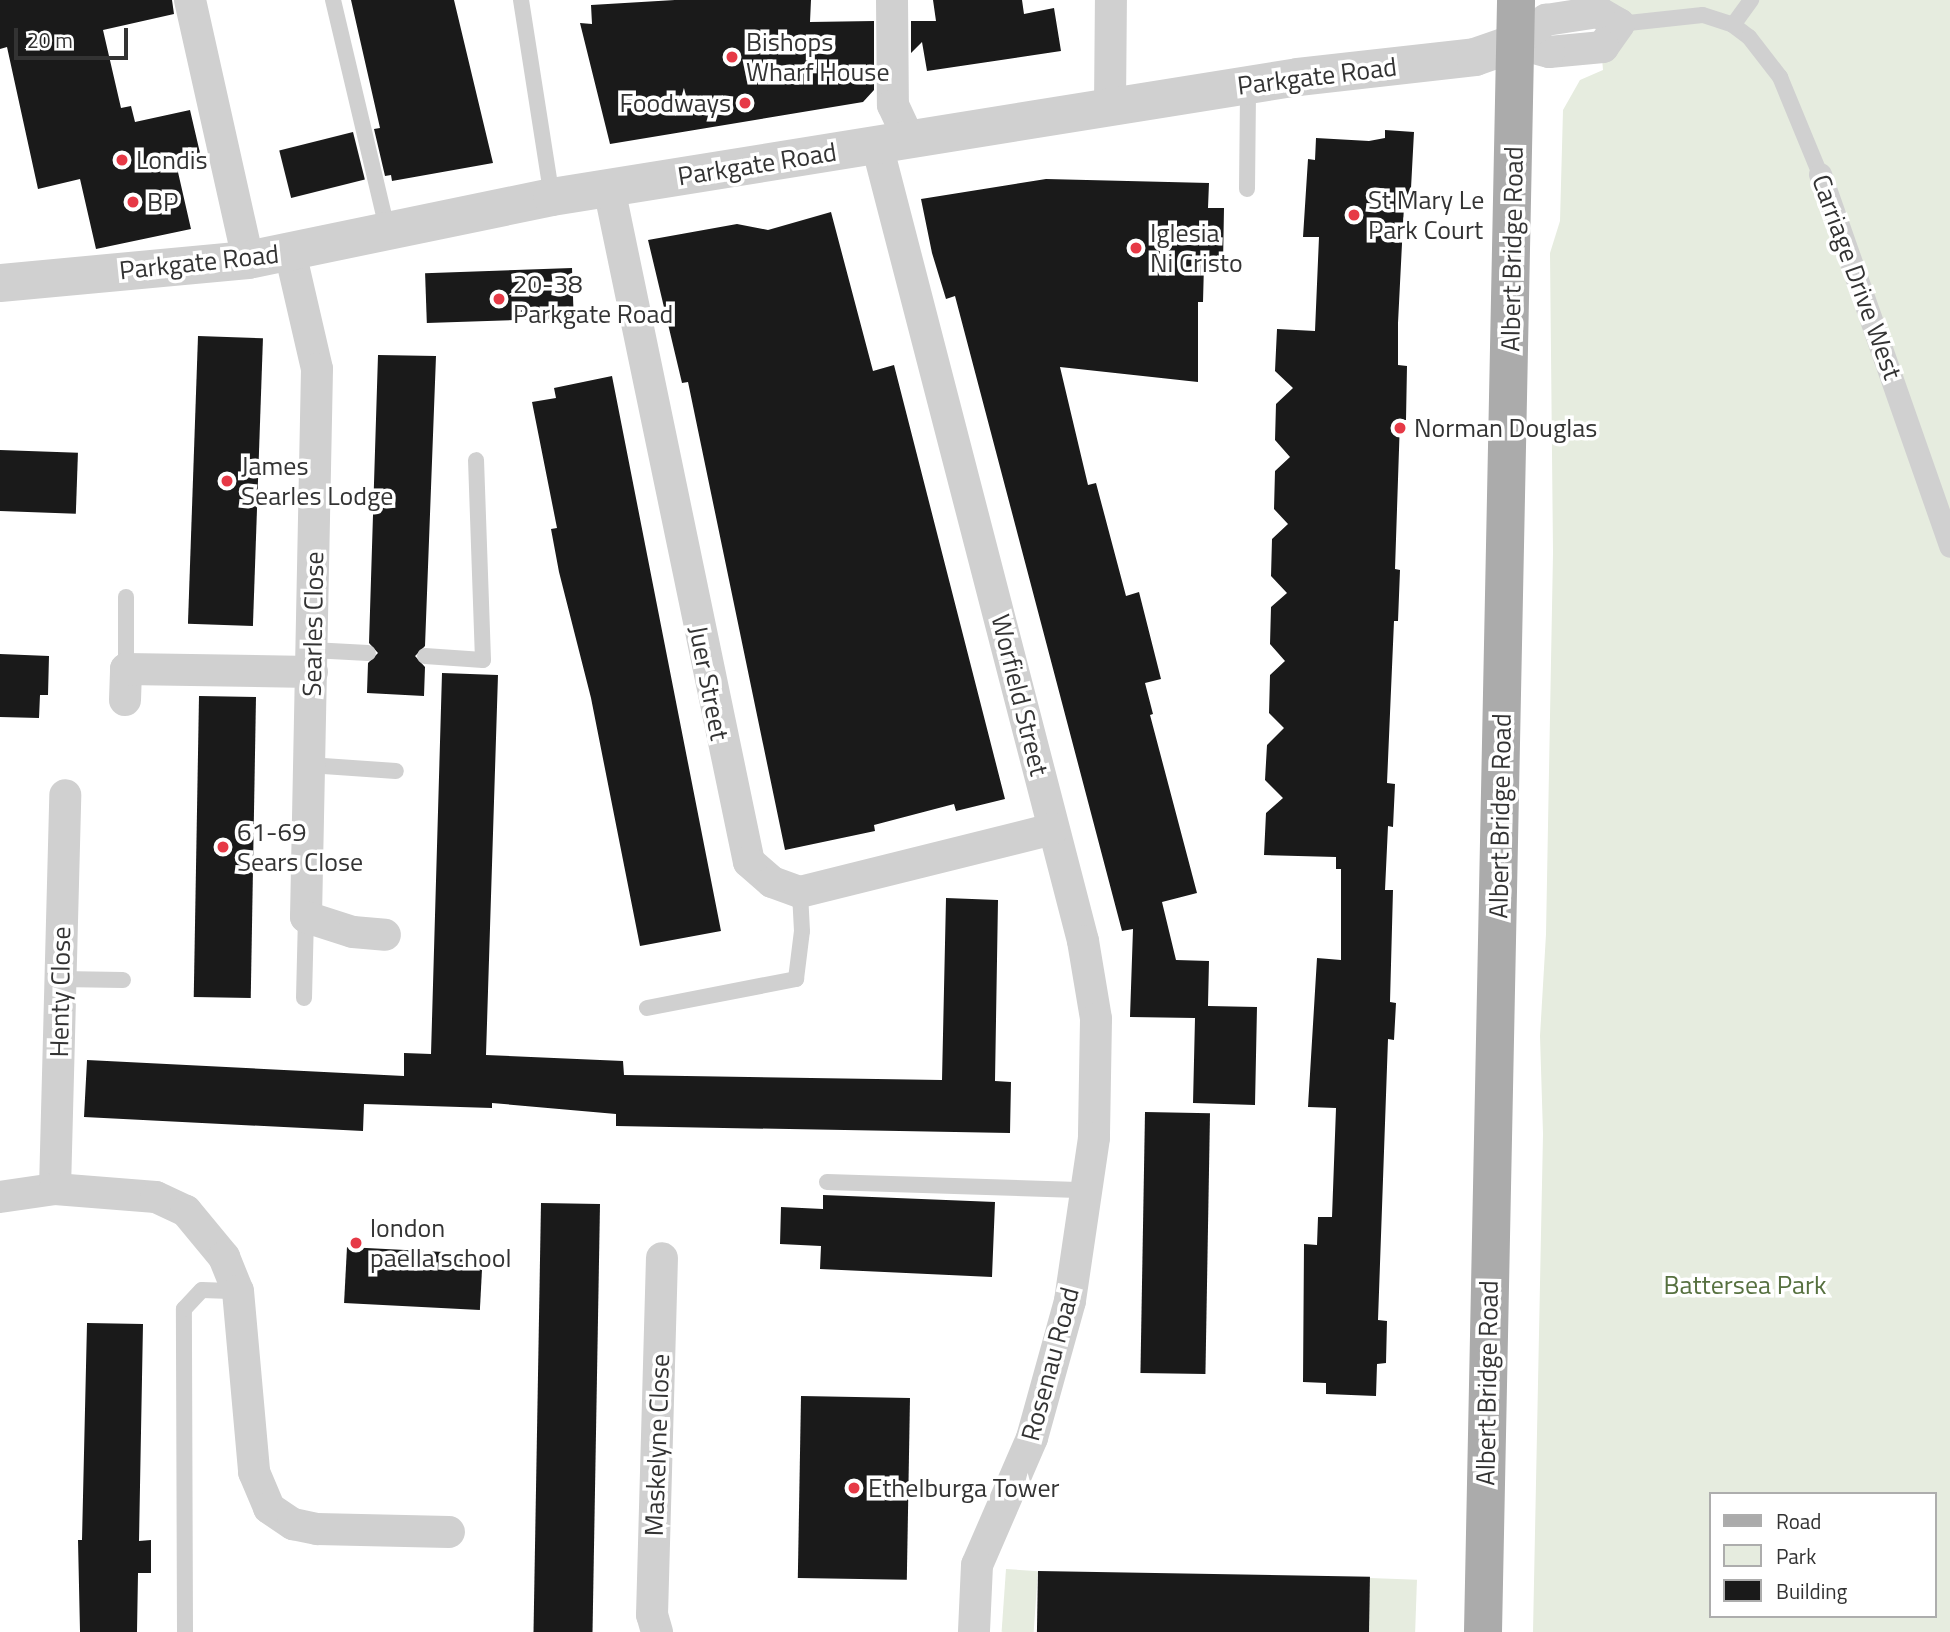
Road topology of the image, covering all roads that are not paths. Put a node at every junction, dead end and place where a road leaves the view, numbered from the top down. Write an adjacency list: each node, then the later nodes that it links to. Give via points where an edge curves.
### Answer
1 (190, 0): 20 (street)
2 (333, 0): 18 (lane)
3 (521, 0): 17 (lane)
4 (891, 0): 13 (street, Worfield Street)
5 (1111, 0): 12 (street)
6 (1516, 0): 10 (main road, Albert Bridge Road)
7 (1751, 0): 9 (lane)
8 (1619, 24): 9 (lane, via 1703,15); 10 (street, via 1603,47 1549,52)
9 (1732, 25): 14 (lane, Carriage Drive West, via 1749,37 1780,77)
10 (1515, 43): 11 (street, Parkgate Road, via 1458,59); 52 (main road, Albert Bridge Road)
11 (1248, 85): 12 (street, Parkgate Road); 16 (lane)
12 (1110, 106): 13 (street, Parkgate Road)
13 (893, 142): 15 (street, Parkgate Road); 33 (street, Worfield Street)
14 (1820, 174): 23 (street, Carriage Drive West)
15 (609, 188): 17 (street, Parkgate Road); 34 (street, Juer Street, via 742,844 749,862 760,872)
16 (1247, 189)
17 (552, 197): 18 (street, Parkgate Road)
18 (387, 229): 19 (street, Parkgate Road)
19 (290, 253): 20 (street, Parkgate Road); 27 (street, Searles Close, via 317,369)
20 (248, 260): 21 (street, Parkgate Road)
21 (0, 283)
22 (476, 460): 26 (lane, via 483,660)
23 (1950, 546)
24 (126, 597): 28 (lane)
25 (368, 653): 27 (lane)
26 (425, 656)
27 (312, 661): 28 (street); 30 (street, Searles Close)
28 (125, 669): 29 (street)
29 (125, 700)
30 (309, 765): 31 (lane); 35 (street, Searles Close)
31 (396, 771)
32 (65, 794): 37 (street, Henty Close)
33 (1054, 829): 34 (street); 43 (street, Worfield Street, via 1083,941 1096,1018 1094,1138)
34 (800, 892): 40 (lane, via 802,931 796,979)
35 (306, 917): 36 (street, via 353,932); 39 (lane)
36 (385, 935)
37 (61, 979): 38 (lane); 42 (street, Henty Close)
38 (123, 980)
39 (304, 998)
40 (647, 1008)
41 (827, 1182): 43 (lane)
42 (55, 1189): 44 (street); 47 (street, via 156,1198 186,1211 224,1257)
43 (1086, 1190): 45 (street, Worfield Street)
44 (0, 1197)
45 (1077, 1254): 51 (street, Rosenau Road, via 1046,1395 977,1565)
46 (662, 1258): 50 (street, Maskelyne Close, via 652,1615)
47 (238, 1291): 48 (street, via 254,1472 269,1508 293,1524 317,1529); 49 (lane, via 202,1290 184,1309)
48 (449, 1532)
49 (185, 1632)
50 (657, 1632)
51 (974, 1632)
52 (1483, 1632)

